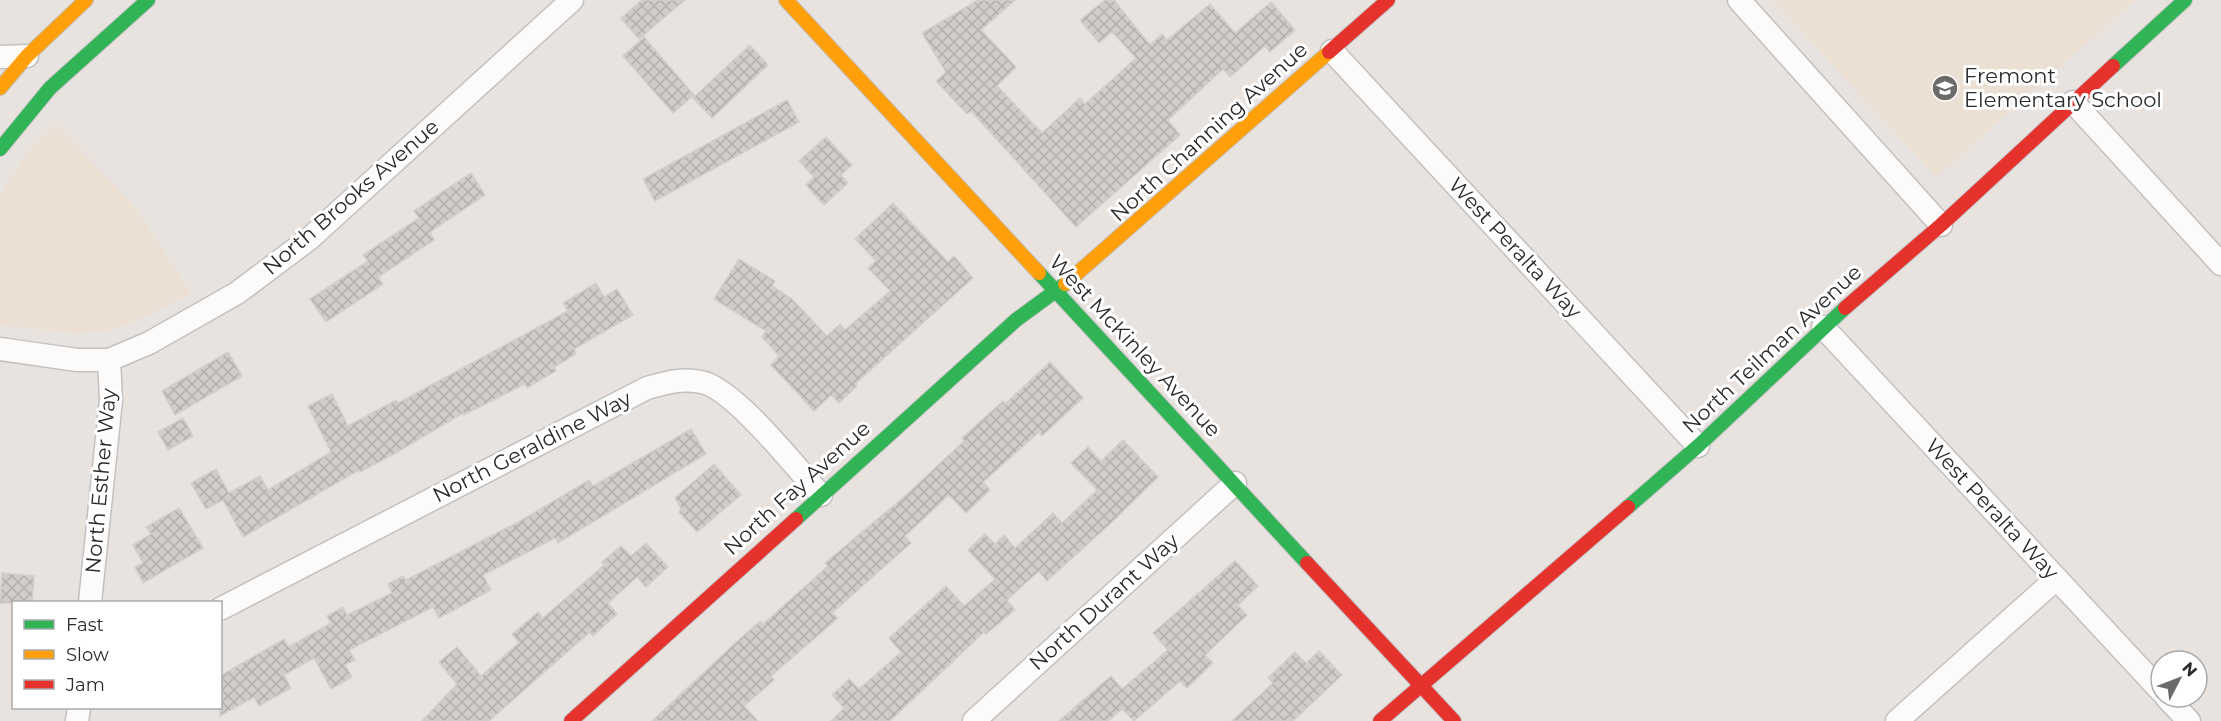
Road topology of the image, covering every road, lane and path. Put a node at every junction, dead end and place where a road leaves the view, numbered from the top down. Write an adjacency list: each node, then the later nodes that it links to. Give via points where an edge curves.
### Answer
1 (86, 0): 11 (street)
2 (148, 0): 10 (street)
3 (572, 0): 21 (street, North Brooks Avenue, via 309,239 273,267 193,320)
4 (786, 0): 18 (street, West McKinley Avenue)
5 (1388, 0): 9 (street, North Channing Avenue)
6 (1740, 0): 16 (street)
7 (2186, 0): 14 (street, North Teilman Avenue)
8 (101, 26): 10 (street)
9 (1332, 51): 18 (street, North Channing Avenue, via 1084,270); 22 (street, West Peralta Way)
10 (89, 54): 15 (street, via 34,106)
11 (27, 56): 12 (street); 13 (street)
12 (0, 57)
13 (0, 87)
14 (2073, 102): 16 (street, North Teilman Avenue); 17 (street)
15 (0, 149)
16 (1941, 225): 19 (street, North Teilman Avenue)
17 (2221, 264)
18 (1055, 291): 23 (street, West McKinley Avenue); 24 (street, North Fay Avenue, via 1016,320)
19 (1823, 327): 22 (street, North Teilman Avenue); 25 (street, West Peralta Way)
20 (0, 349): 21 (street, North Brooks Avenue, via 77,360)
21 (109, 360): 26 (street, North Esther Way, via 111,400)
22 (1698, 446): 29 (street, North Teilman Avenue)
23 (1235, 483): 29 (street, West McKinley Avenue); 32 (street, North Durant Way)
24 (821, 495): 27 (street, North Geraldine Way, via 730,397 703,382 675,380 646,388); 31 (street, North Fay Avenue)
25 (2056, 579): 28 (street, West Peralta Way); 35 (street)
26 (90, 601)
27 (222, 608)
28 (2149, 678)
29 (1420, 684): 33 (street, North Teilman Avenue); 34 (street, West McKinley Avenue)
30 (2177, 709): 36 (street)
31 (570, 721)
32 (974, 721)
33 (1380, 721)
34 (1454, 721)
35 (1897, 721)
36 (2188, 721)

